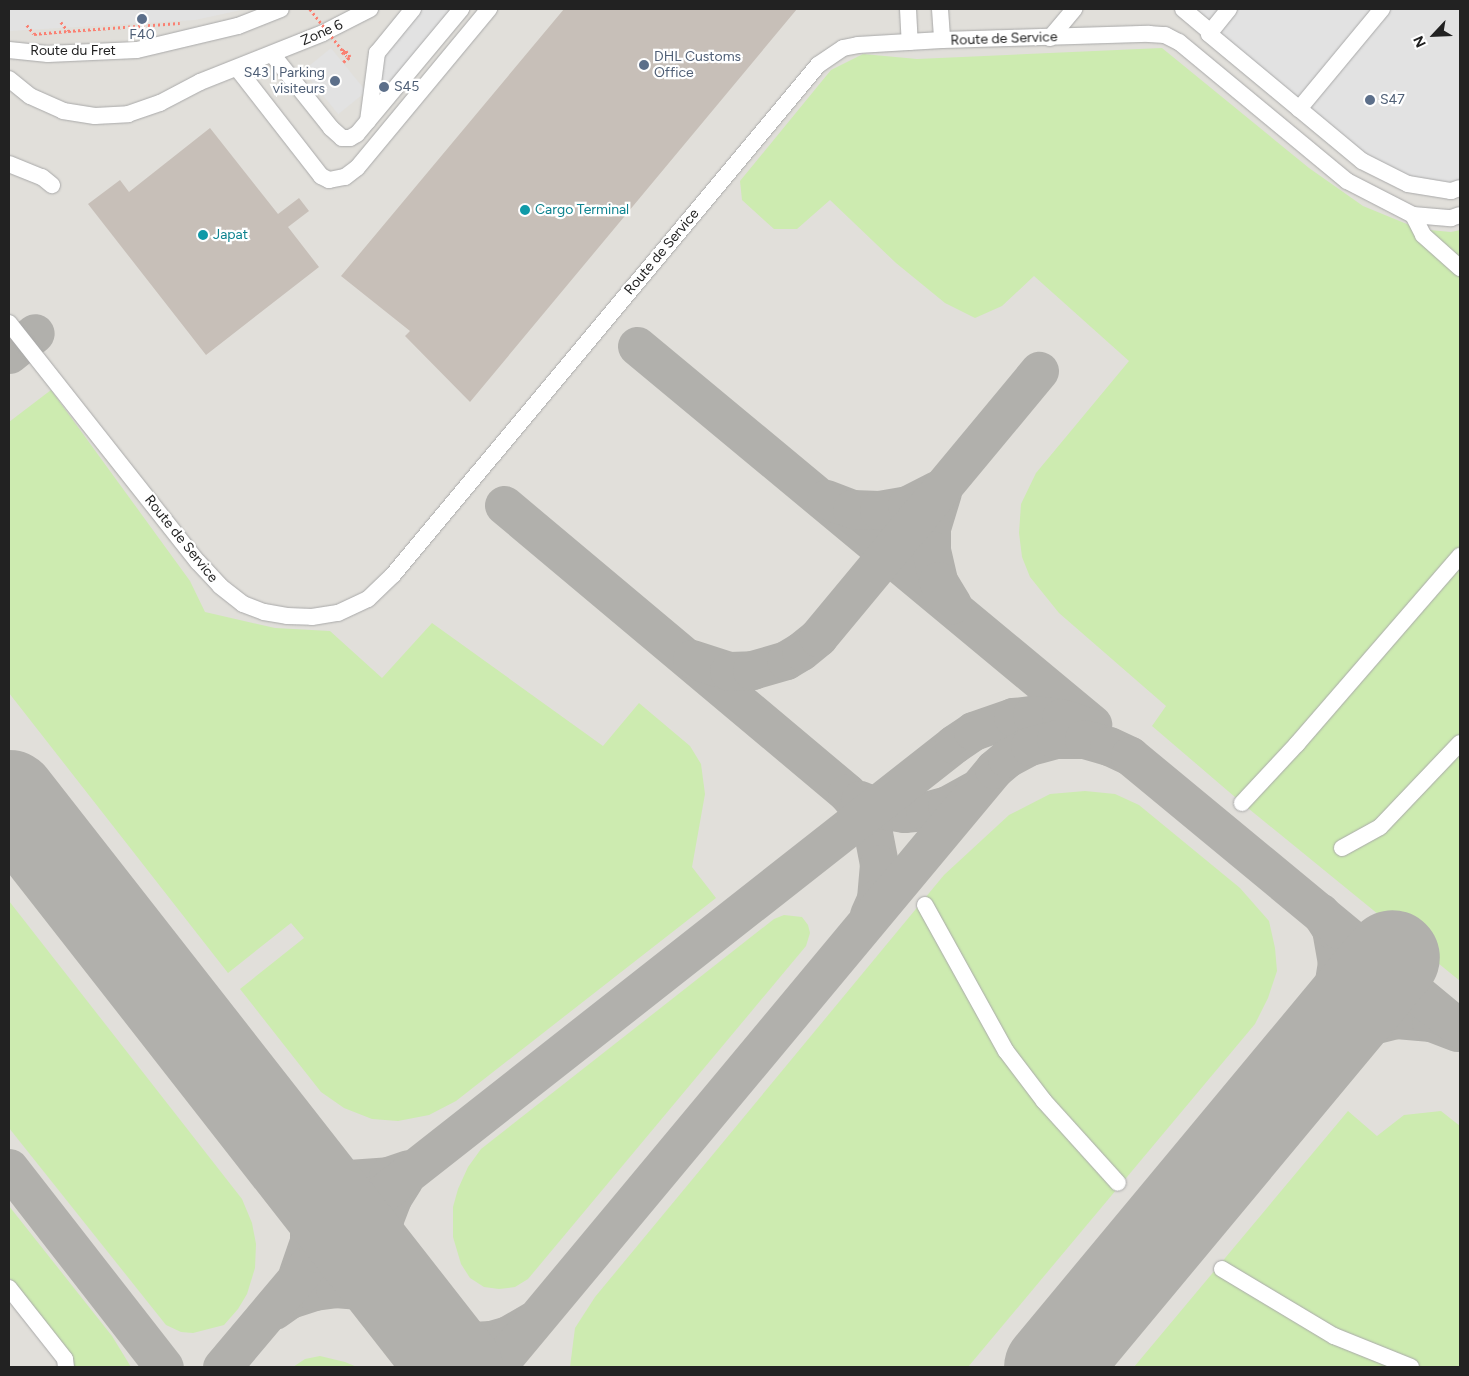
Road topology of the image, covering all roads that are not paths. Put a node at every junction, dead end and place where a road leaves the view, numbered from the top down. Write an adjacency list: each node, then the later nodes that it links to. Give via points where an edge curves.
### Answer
1 (281, 9): 16 (street, Route du Fret, via 238,26 137,50 48,54)
2 (370, 9): 17 (street, Zone 6, via 332,30)
3 (413, 9): 21 (street, via 377,53)
4 (461, 9): 21 (street)
5 (489, 9): 18 (street, via 345,177 329,180 321,176)
6 (908, 9): 15 (street)
7 (940, 9): 14 (street)
8 (1074, 9): 13 (street)
9 (1183, 9): 12 (street)
10 (1229, 9): 12 (street)
11 (1382, 9): 20 (street)
12 (1210, 32): 20 (street, via 1208,34)
13 (1050, 38): 14 (street, Route de Service); 25 (street, Route de Service, via 1165,35 1179,42 1347,181)
14 (942, 40): 15 (street, Route de Service)
15 (910, 42): 28 (street, Route de Service, via 851,47 830,55 818,65 393,575 368,599 338,613 312,617 264,612 243,604 220,586)
16 (9, 50)
17 (272, 54): 18 (street, Zone 6); 21 (street, via 342,138 357,134)
18 (237, 68): 19 (street, Zone 6, via 128,114 96,116 63,111 30,96)
19 (9, 79)
20 (1299, 109): 24 (street, via 1362,161 1408,184 1451,191)
21 (368, 121)
22 (9, 164): 23 (street, via 42,177)
23 (52, 185)
24 (1460, 188)
25 (1413, 215): 26 (street, Route de Service, via 1451,218); 27 (street, via 1423,236)
26 (1460, 215)
27 (1460, 268)
28 (9, 323)
29 (1460, 556): 31 (street)
30 (1460, 743): 32 (street, via 1380,827)
31 (1242, 803)
32 (1342, 848)
33 (925, 905): 34 (street, via 1006,1051 1044,1101)
34 (1118, 1183)
35 (1222, 1269): 38 (street, via 1334,1336)
36 (9, 1288): 37 (street)
37 (66, 1363)
38 (1411, 1367)

